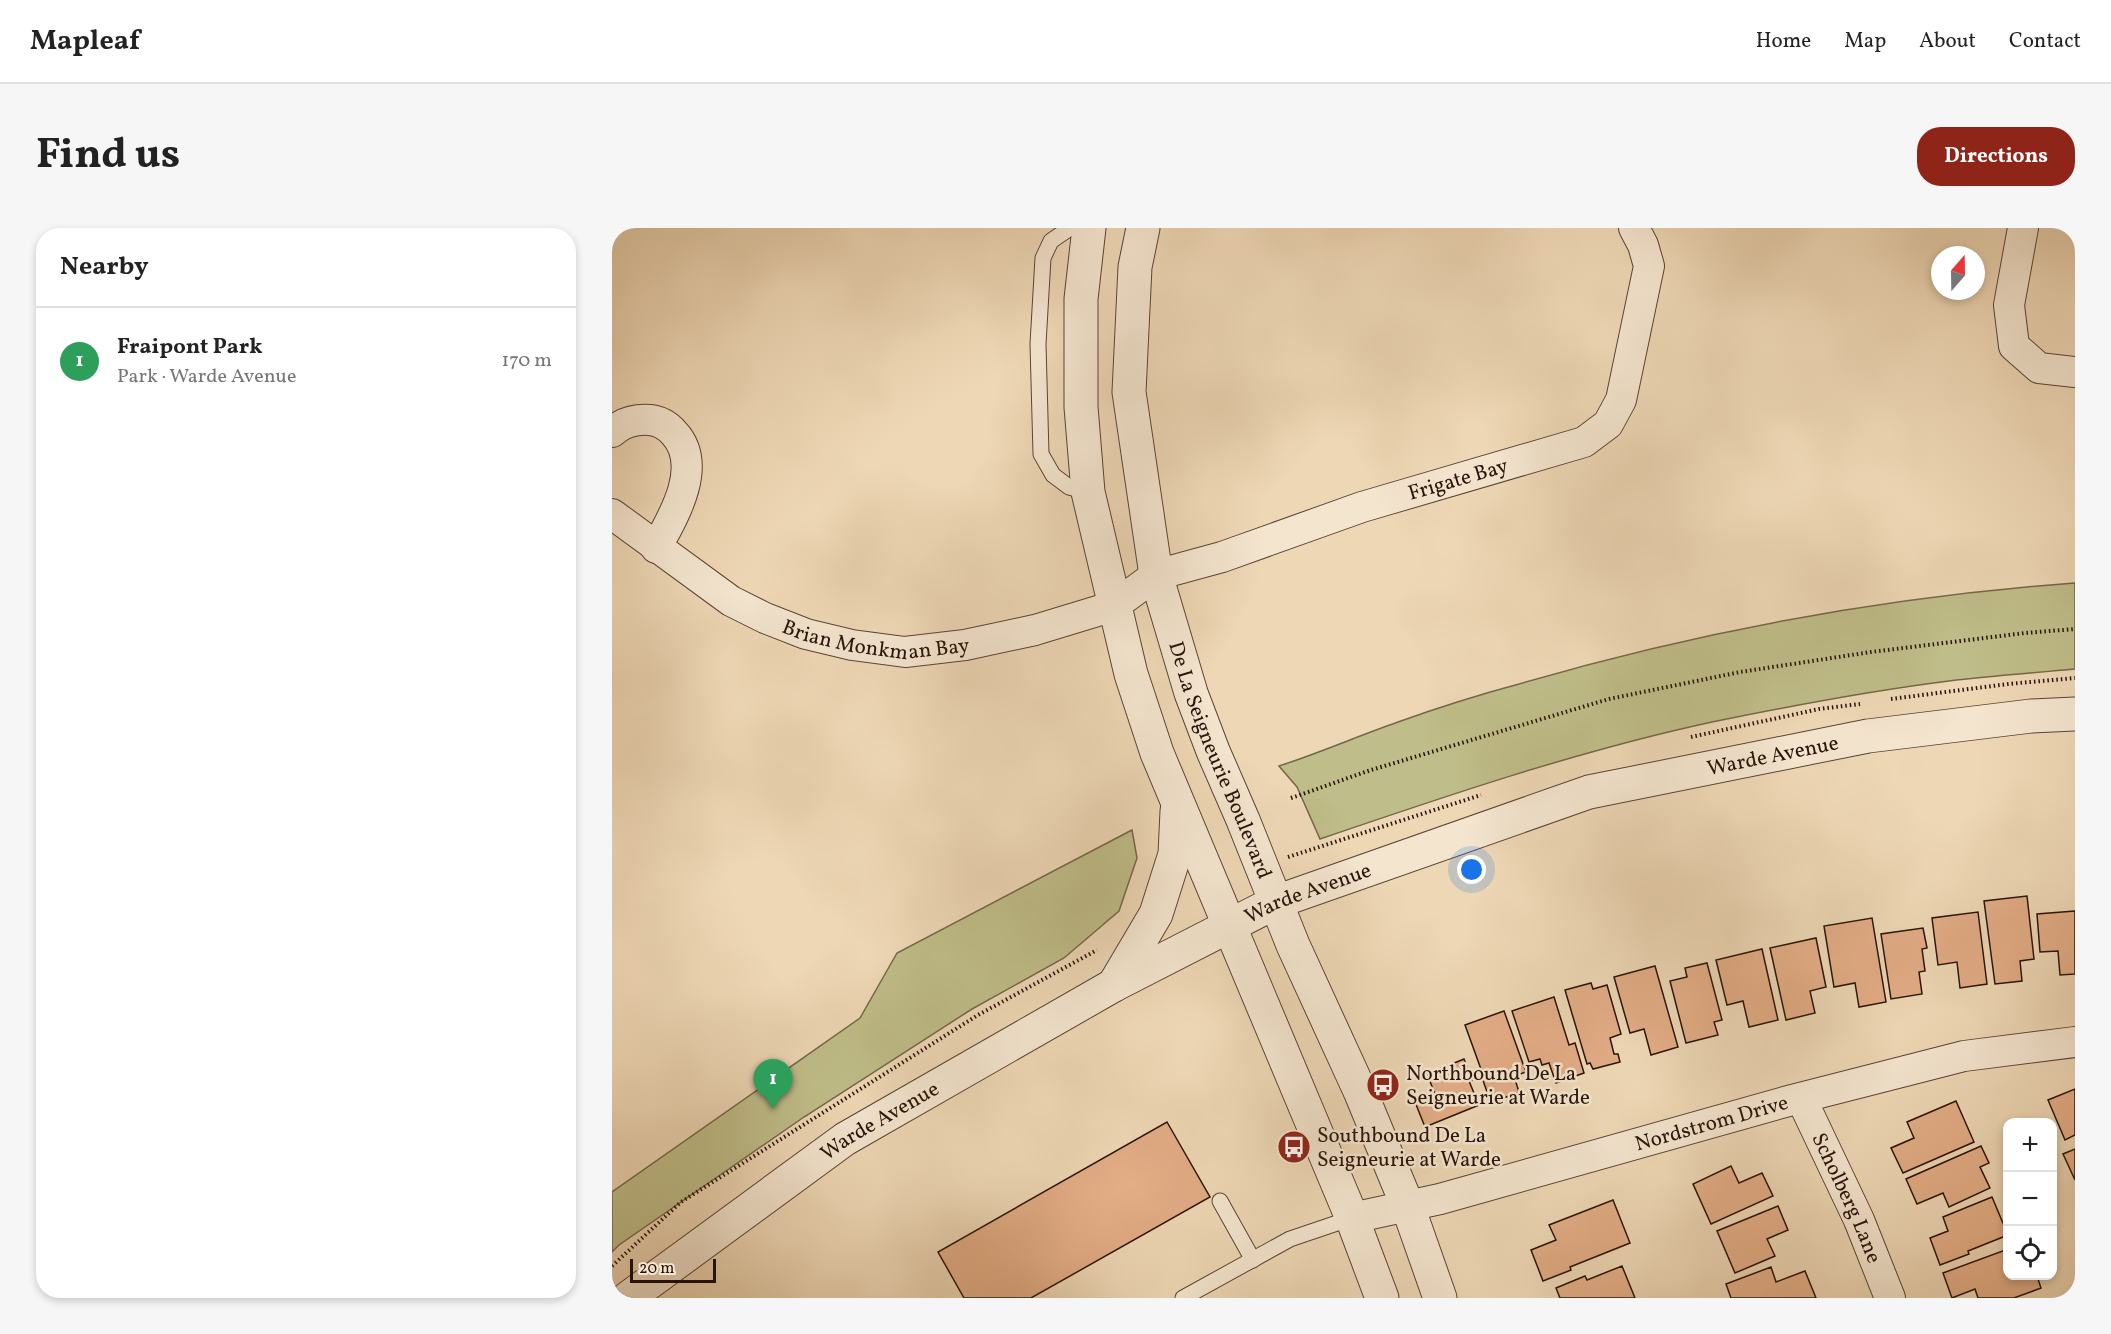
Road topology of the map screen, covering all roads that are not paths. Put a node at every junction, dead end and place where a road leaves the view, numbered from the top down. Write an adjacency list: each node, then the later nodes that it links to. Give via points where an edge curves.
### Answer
1 (1071, 228): 8 (lane, via 1051,241 1043,258 1038,344 1041,454 1053,475 1069,487)
2 (1089, 228): 8 (street, via 1081,299 1081,407)
3 (1143, 228): 11 (street, De La Seigneurie Boulevard, via 1135,267 1129,392)
4 (1634, 228): 11 (street, Frigate Bay, via 1649,266 1621,400 1608,424 1584,442 1362,507 1222,557)
5 (2023, 228): 6 (street, via 2009,305 2014,346 2039,368)
6 (2075, 372)
7 (612, 432): 10 (street, via 639,419 657,421 684,444 687,468 682,494)
8 (1088, 492): 12 (street)
9 (612, 514): 10 (street, Brian Monkman Bay)
10 (656, 548): 12 (street, Brian Monkman Bay, via 731,601 765,618 806,634 905,652 965,645 1035,630)
11 (1156, 575): 12 (street, Frigate Bay); 15 (street, De La Seigneurie Boulevard, via 1191,693)
12 (1114, 606): 14 (street, via 1131,674)
13 (2075, 714): 15 (street, Warde Avenue, via 1868,736 1589,792)
14 (1178, 803): 16 (street); 17 (street, via 1175,854 1156,915)
15 (1276, 902): 16 (street, Warde Avenue); 21 (street, De La Seigneurie Boulevard)
16 (1229, 926): 17 (street, Warde Avenue); 22 (street)
17 (1114, 985): 24 (street, Warde Avenue, via 845,1139)
18 (2075, 1042): 19 (street, Nordstrom Drive, via 1964,1056)
19 (1801, 1098): 21 (street, Nordstrom Drive); 28 (street, Scholberg Lane, via 1859,1220)
20 (1220, 1201): 23 (lane)
21 (1408, 1207): 22 (street, Nordstrom Drive); 27 (street, De La Seigneurie Boulevard)
22 (1352, 1218): 23 (lane, via 1290,1239); 26 (street)
23 (1253, 1260): 25 (lane)
24 (628, 1298)
25 (1183, 1298)
26 (1382, 1298)
27 (1440, 1298)
28 (1890, 1298)

